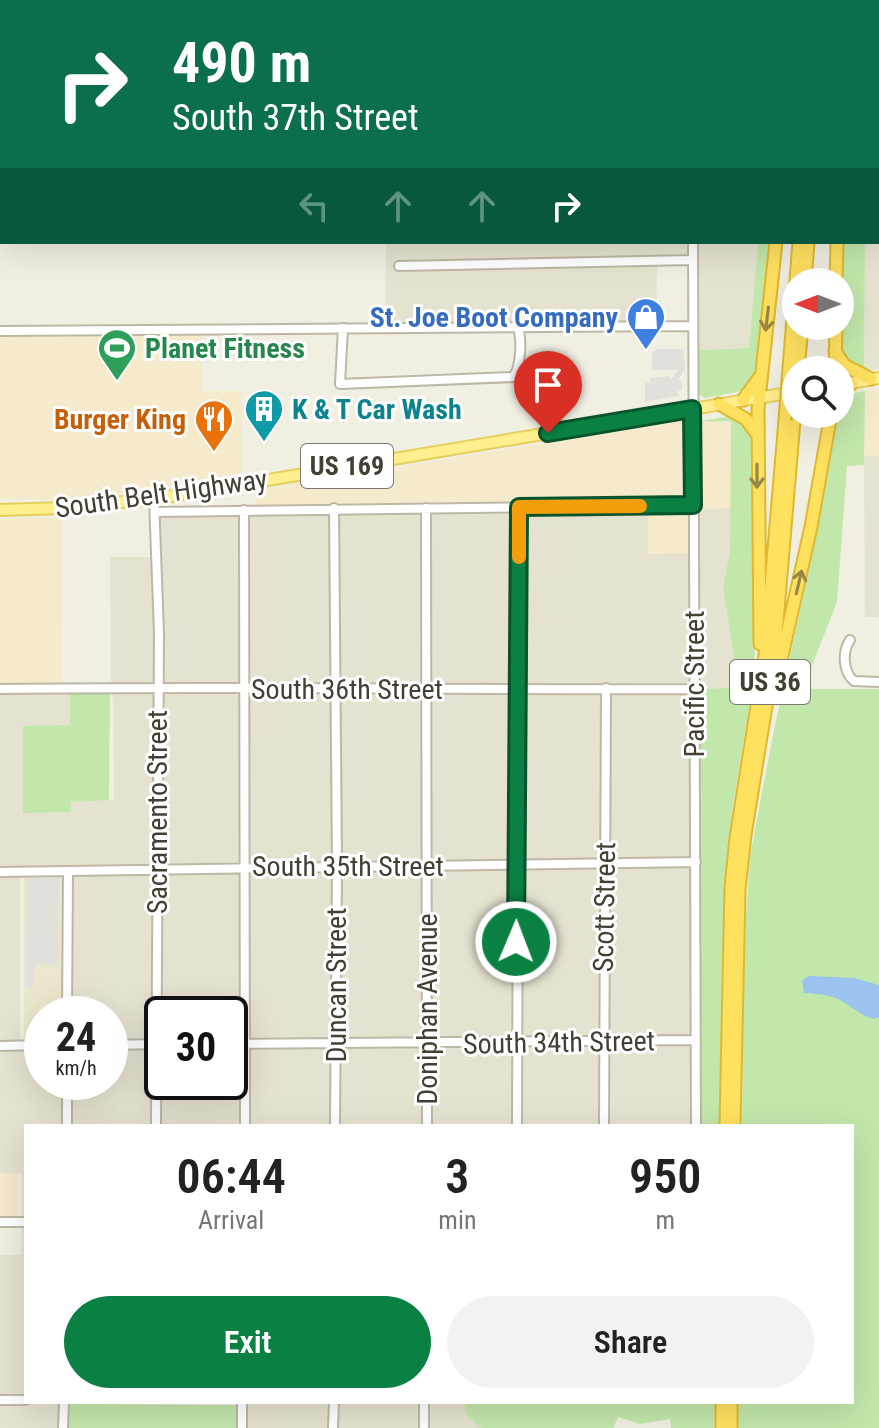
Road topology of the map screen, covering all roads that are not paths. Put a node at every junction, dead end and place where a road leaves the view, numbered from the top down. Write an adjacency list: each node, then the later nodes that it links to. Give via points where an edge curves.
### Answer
1 (693, 244): 6 (street, Pacific Street)
2 (776, 244): 18 (highway, one-way to 18)
3 (799, 244): 16 (highway, US 36)
4 (808, 244): 8 (highway)
5 (837, 244): 9 (highway)
6 (692, 260): 7 (street); 10 (street, Pacific Street)
7 (399, 266)
8 (806, 268)
9 (836, 268)
10 (692, 326): 12 (street); 25 (street, Pacific Street)
11 (343, 328): 12 (street); 12 (street, via 340,384 513,377); 13 (street)
12 (518, 328)
13 (0, 331)
14 (835, 340): 15 (highway)
15 (835, 351): 17 (highway); 19 (highway, via 844,365)
16 (795, 356)
17 (835, 356)
18 (761, 374): 22 (highway); 23 (highway)
19 (875, 379): 20 (main road)
20 (854, 383)
21 (782, 396): 22 (main road, South Belt Highway / US 169)
22 (759, 398): 23 (main road, South Belt Highway / US 169); 29 (highway)
23 (743, 400): 24 (main road, South Belt Highway / US 169)
24 (719, 404): 25 (main road, South Belt Highway / US 169); 29 (highway, via 746,419)
25 (692, 409): 30 (main road, South Belt Highway / US 169); 32 (street, Pacific Street)
26 (789, 428): 50 (highway, US 36)
27 (789, 428): 51 (highway, US 36, via 779,610)
28 (829, 428): 51 (highway, one-way to 28)
29 (757, 434): 50 (highway, one-way to 50)
30 (154, 499): 36 (main road, South Belt Highway / US 169); 39 (street, Sacramento Street)
31 (0, 503): 36 (main road)
32 (693, 505): 33 (street); 49 (street, Pacific Street)
33 (519, 507): 35 (street); 48 (street)
34 (334, 508): 35 (street); 37 (street); 46 (street, Duncan Street)
35 (426, 508): 47 (street, Doniphan Avenue)
36 (15, 510): 38 (main road)
37 (244, 510): 39 (street); 45 (street)
38 (0, 512)
39 (155, 512): 42 (street, Sacramento Street)
40 (850, 640): 41 (street, via 845,651 847,674 854,681)
41 (879, 682)
42 (158, 687): 44 (street, South 36th Street); 45 (street, South 36th Street); 58 (street, Sacramento Street)
43 (606, 688): 48 (street, South 36th Street); 49 (street, South 36th Street); 53 (street, Scott Street)
44 (0, 689)
45 (246, 689): 46 (street, South 36th Street); 56 (street)
46 (336, 689): 47 (street, South 36th Street); 57 (street, Duncan Street)
47 (428, 689): 48 (street, South 36th Street); 55 (street, Doniphan Avenue)
48 (518, 689): 54 (street)
49 (694, 689): 52 (street, Pacific Street)
50 (758, 707): 83 (highway, US 36, via 731,888)
51 (761, 739): 84 (highway, US 36, via 739,890)
52 (696, 862): 53 (street, South 35th Street); 65 (street, Pacific Street)
53 (605, 864): 54 (street, South 35th Street); 64 (street, Scott Street)
54 (517, 865): 55 (street, South 35th Street); 66 (street)
55 (427, 866): 57 (street, South 35th Street); 67 (street, Doniphan Avenue)
56 (245, 867): 57 (street, South 35th Street); 58 (street, South 35th Street); 63 (street)
57 (337, 867): 69 (street, Duncan Street)
58 (156, 868): 59 (street, South 35th Street); 62 (street, Sacramento Street)
59 (68, 871): 60 (street, South 35th Street); 61 (street)
60 (0, 872)
61 (67, 996)
62 (158, 996)
63 (245, 996)
64 (603, 1040): 65 (street, South 34th Street); 66 (street, South 34th Street); 81 (street, Scott Street)
65 (696, 1040): 82 (street, Pacific Street)
66 (516, 1042): 67 (street, South 34th Street); 80 (street)
67 (427, 1043): 69 (street, South 34th Street); 79 (street, Doniphan Avenue)
68 (248, 1044): 69 (street, South 34th Street)
69 (336, 1044): 78 (street, Duncan Street)
70 (24, 1045): 71 (street)
71 (0, 1046)
72 (67, 1100): 75 (street)
73 (157, 1100): 76 (street, Sacramento Street)
74 (245, 1100): 77 (street)
75 (67, 1124)
76 (156, 1124)
77 (245, 1124)
78 (335, 1124)
79 (427, 1124)
80 (517, 1124)
81 (604, 1124)
82 (696, 1124)
83 (726, 1124)
84 (734, 1124)
85 (0, 1222): 86 (street)
86 (24, 1222)
87 (0, 1400): 88 (street)
88 (24, 1400)
89 (64, 1404): 95 (street)
90 (242, 1404): 96 (street)
91 (334, 1404): 97 (street)
92 (424, 1404): 98 (street)
93 (722, 1404): 99 (highway)
94 (731, 1404): 100 (highway)
95 (63, 1428)
96 (242, 1428)
97 (333, 1428)
98 (424, 1428)
99 (722, 1428)
100 (731, 1428)

